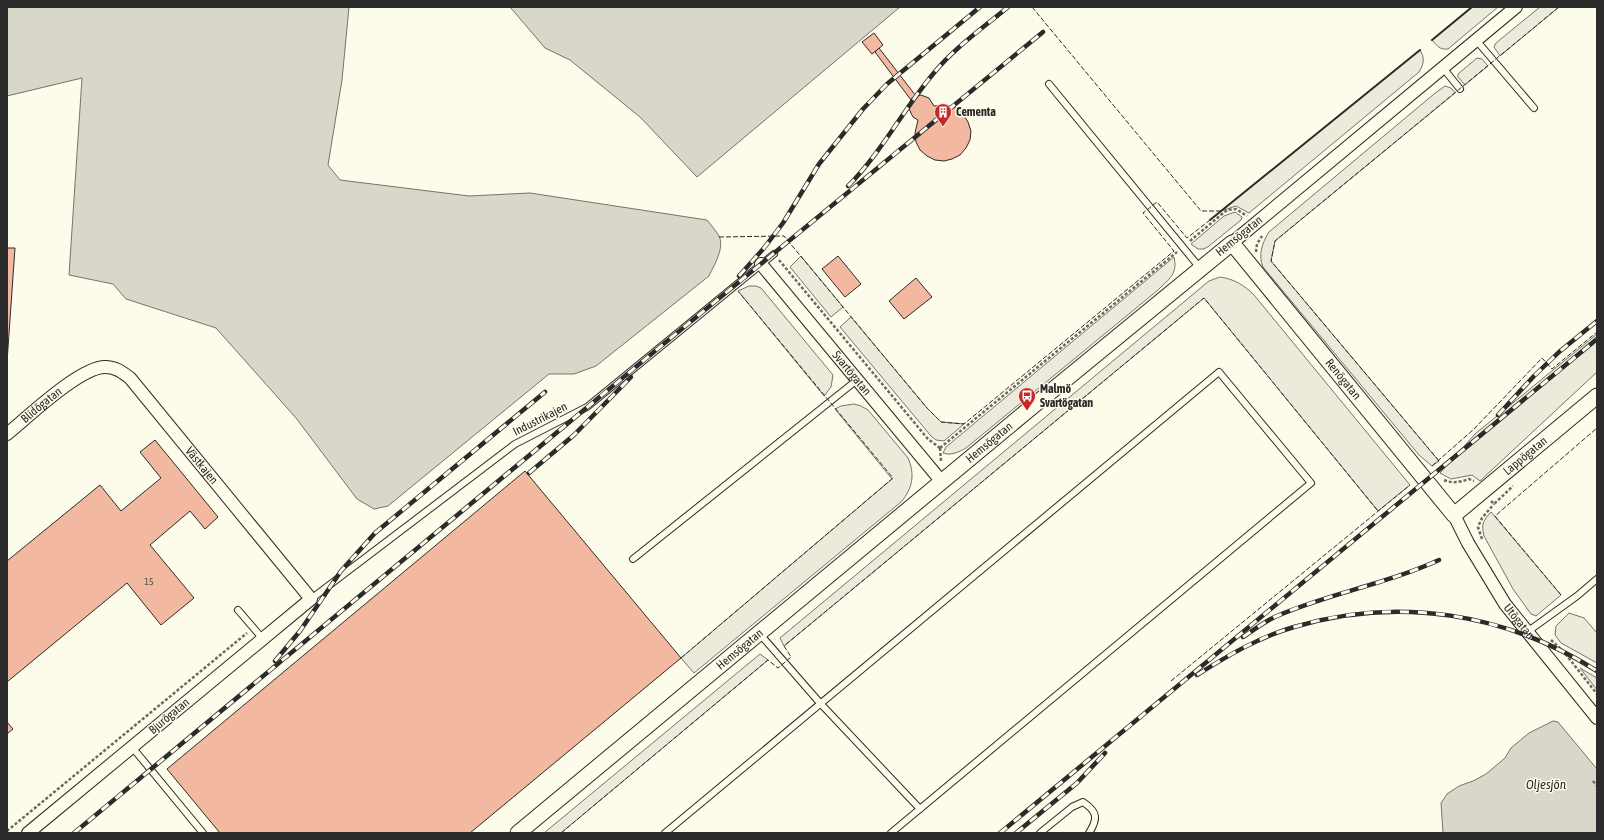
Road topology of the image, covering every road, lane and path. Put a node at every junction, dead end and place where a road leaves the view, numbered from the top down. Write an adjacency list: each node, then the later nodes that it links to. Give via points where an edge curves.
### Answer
1 (1516, 7): 2 (street, Hemsögatan)
2 (1476, 40): 3 (street, Hemsögatan); 6 (lane)
3 (1443, 68): 5 (lane); 7 (street, Hemsögatan)
4 (1049, 84): 9 (lane)
5 (1460, 89)
6 (1534, 108)
7 (1254, 225): 8 (street, Hemsögatan); 9 (path, via 1246,215 1232,209 1222,214); 11 (path, via 1262,235 1257,244)
8 (1232, 243): 13 (street, Hemsögatan); 23 (street, Renögatan)
9 (1183, 247): 10 (path, via 940,448 928,438); 13 (lane)
10 (774, 254): 12 (lane, Industrikajen)
11 (1256, 256)
12 (761, 264): 15 (street, Svartögatan); 27 (lane, Industrikajen, via 587,407 515,444)
13 (1200, 268): 19 (street, Hemsögatan)
14 (76, 377): 17 (street, Blidögatan); 27 (street, Västkajen, via 105,367 118,369 130,378)
15 (857, 380): 19 (street, Svartögatan); 25 (lane)
16 (1597, 396): 21 (street, Lappögatan)
17 (7, 434)
18 (1438, 476): 21 (path, via 1449,483 1469,479)
19 (942, 482): 31 (street, Hemsögatan)
20 (1517, 482): 22 (path)
21 (1483, 492): 22 (path); 23 (street, Lappögatan)
22 (1494, 504): 24 (path, via 1478,527)
23 (1454, 515): 30 (street, Utögatan, via 1505,604)
24 (1483, 541)
25 (633, 559)
26 (1597, 579): 30 (lane)
27 (311, 599): 32 (street, Bjurögatan)
28 (238, 610): 29 (lane)
29 (253, 627): 32 (lane); 40 (path)
30 (1532, 629): 33 (path, via 1564,652); 35 (street, Utögatan)
31 (759, 633): 34 (lane); 43 (street, Hemsögatan)
32 (263, 639): 36 (street, Bjurögatan)
33 (1597, 694)
34 (820, 703): 39 (lane); 39 (lane, via 1219,372 1311,483); 44 (lane)
35 (1597, 718)
36 (132, 747): 41 (street, Bjurögatan); 42 (lane)
37 (1593, 781): 38 (path)
38 (1597, 786)
39 (920, 809): 45 (lane)
40 (7, 831)
41 (28, 833)
42 (203, 833)
43 (518, 833)
44 (665, 833)
45 (891, 833)
46 (1040, 833): 47 (lane, via 1072,807 1083,802 1091,807 1095,814 1095,823)
47 (1089, 833)

